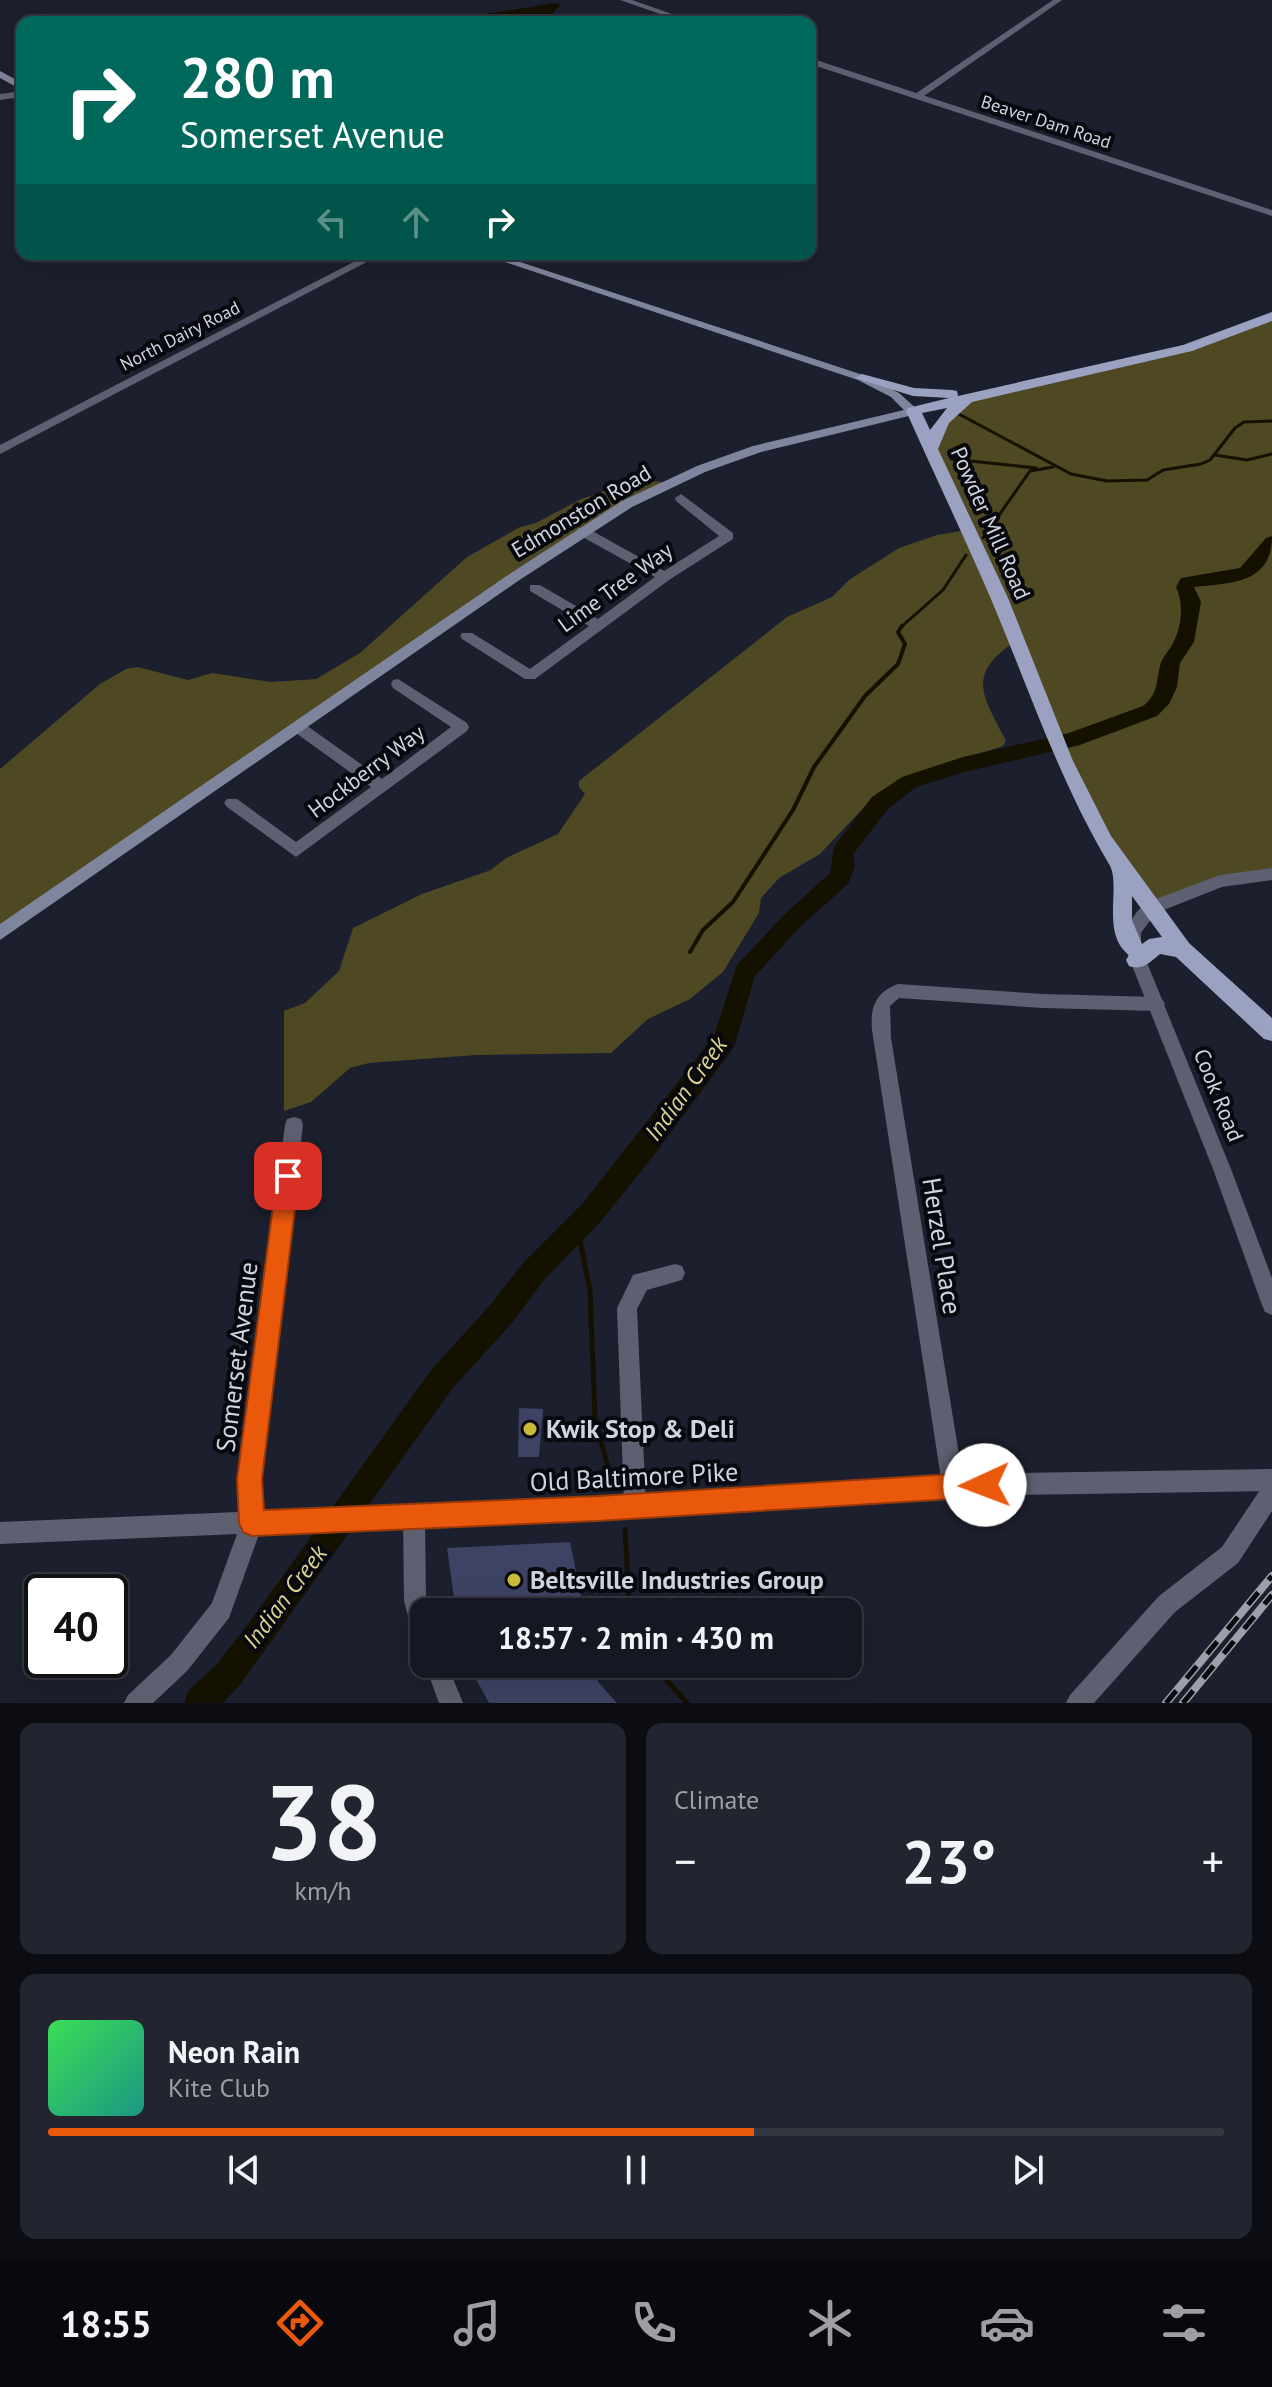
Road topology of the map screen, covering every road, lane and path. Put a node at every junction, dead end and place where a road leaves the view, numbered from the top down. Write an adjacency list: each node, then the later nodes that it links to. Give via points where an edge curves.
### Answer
1 (624, 0): 3 (street)
2 (1058, 0): 5 (street)
3 (673, 16)
4 (816, 63): 5 (street, Beaver Dam Road)
5 (918, 96): 6 (street, Beaver Dam Road)
6 (1272, 213)
7 (365, 260): 14 (street, North Dairy Road)
8 (504, 260): 10 (main road, Powder Mill Road)
9 (1272, 316): 11 (main road, Edmonston Road, via 1187,348)
10 (862, 378): 11 (main road, via 933,394); 12 (main road, Powder Mill Road)
11 (984, 394): 12 (main road, Edmonston Road); 13 (main road, via 946,415)
12 (913, 411): 13 (main road, Powder Mill Road); 16 (main road, Edmonston Road, via 725,460 652,491)
13 (931, 448): 25 (main road, Powder Mill Road, via 1084,805)
14 (0, 450)
15 (681, 498): 17 (street, Lime Tree Way, via 728,536)
16 (582, 531): 17 (street); 22 (main road, Edmonston Road)
17 (664, 577): 19 (street, Lime Tree Way)
18 (535, 588): 19 (street)
19 (598, 625): 20 (street, Lime Tree Way, via 530,676)
20 (467, 636)
21 (398, 684): 23 (street, Hockberry Way, via 462,727)
22 (298, 727): 23 (street); 28 (main road, Edmonston Road)
23 (381, 786): 24 (street, Hockberry Way, via 296,851)
24 (232, 803)
25 (1122, 868): 27 (main road, Powder Mill Road); 30 (main road, via 1122,920)
26 (1272, 874): 27 (street, via 1220,881)
27 (1151, 908): 29 (main road, Powder Mill Road); 30 (street, via 1133,932)
28 (0, 933)
29 (1182, 949): 30 (main road, via 1156,945); 32 (main road, Powder Mill Road)
30 (1135, 954): 31 (street, Cook Road)
31 (1156, 1004): 35 (street, Cook Road); 37 (street, Herzel Place, via 898,991 884,1000 878,1015)
32 (1272, 1032)
33 (294, 1125): 41 (street, Somerset Avenue, via 249,1479)
34 (675, 1273): 39 (street, via 640,1282 627,1308)
35 (1272, 1305)
36 (1272, 1480): 37 (street, Old Baltimore Pike)
37 (953, 1485): 39 (street, Old Baltimore Pike)
38 (1272, 1492): 47 (street, via 1230,1555 1167,1604)
39 (635, 1506): 40 (street, Old Baltimore Pike)
40 (414, 1514): 41 (street, Old Baltimore Pike); 43 (street)
41 (252, 1523): 42 (street, Old Baltimore Pike); 45 (street, Somerset Avenue, via 221,1610 179,1663)
42 (0, 1533)
43 (415, 1598)
44 (441, 1678): 46 (street)
45 (136, 1703)
46 (451, 1703)
47 (1078, 1703)

